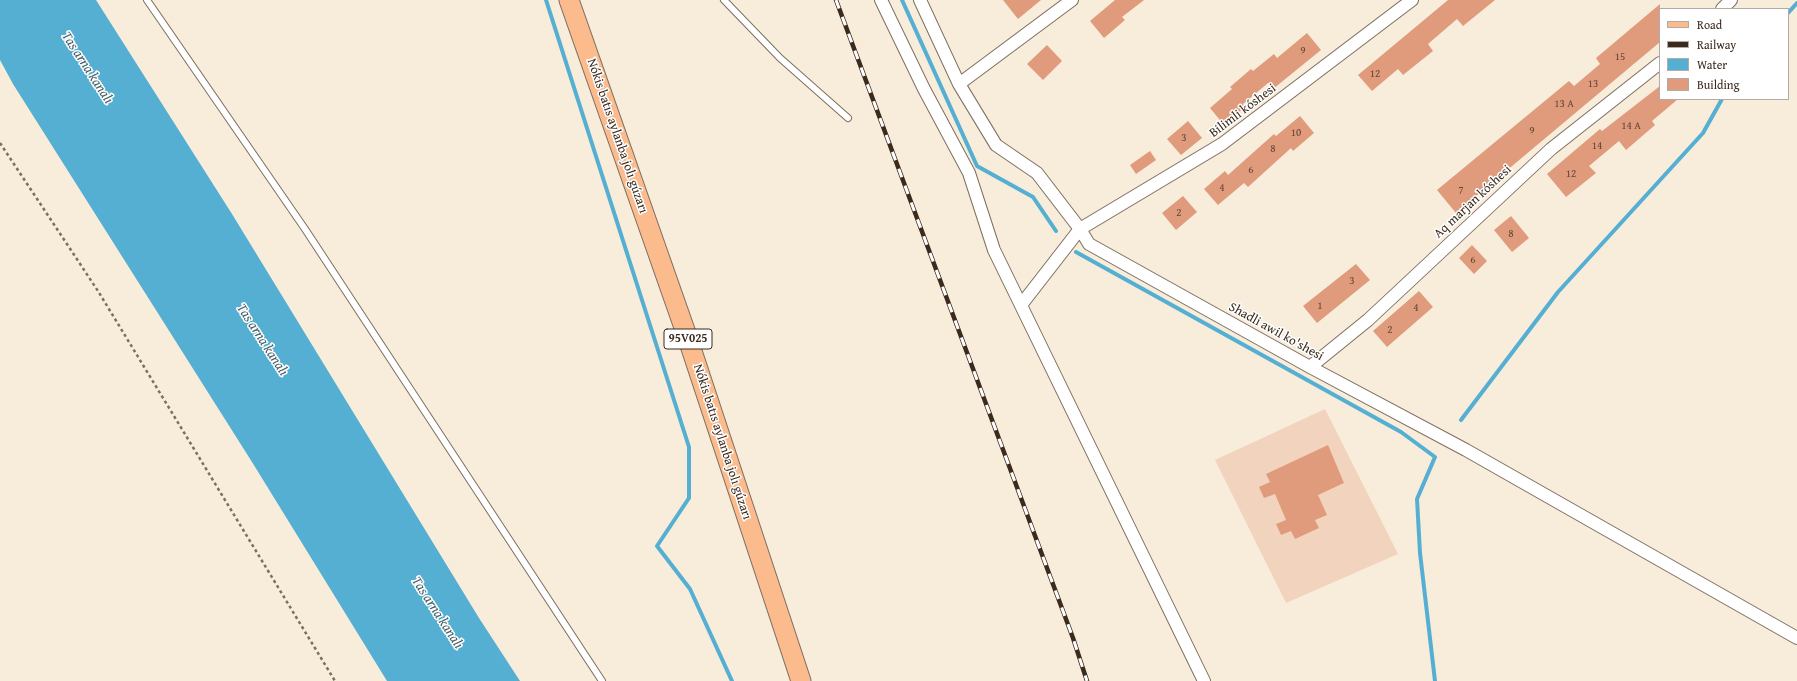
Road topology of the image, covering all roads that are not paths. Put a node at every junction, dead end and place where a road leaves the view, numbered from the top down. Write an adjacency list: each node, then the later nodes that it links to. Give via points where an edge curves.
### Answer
1 (147, 0): 17 (lane, via 305,229)
2 (569, 0): 18 (main road, Nókis batıs aylanba jolı gúzarı / 95V025, via 687,336)
3 (724, 0): 12 (lane, via 780,58)
4 (881, 0): 14 (street, via 969,174 994,250)
5 (920, 0): 11 (street, Shadli awil ko'shesi)
6 (1072, 0): 11 (street)
7 (1412, 0): 13 (street, Bilimli kóshesi, via 1222,144)
8 (1731, 0): 9 (street)
9 (1723, 8)
10 (1659, 64): 15 (street, Aq marjan kóshesi, via 1551,149 1368,320)
11 (960, 84): 13 (street, Shadli awil ko'shesi, via 996,145 1037,173)
12 (848, 118)
13 (1080, 229): 14 (street); 15 (street, Shadli awil ko'shesi, via 1089,244)
14 (1021, 305): 19 (street)
15 (1310, 367): 16 (street, Shadli awil ko'shesi, via 1466,450)
16 (1797, 638)
17 (602, 681)
18 (801, 681)
19 (1204, 681)

